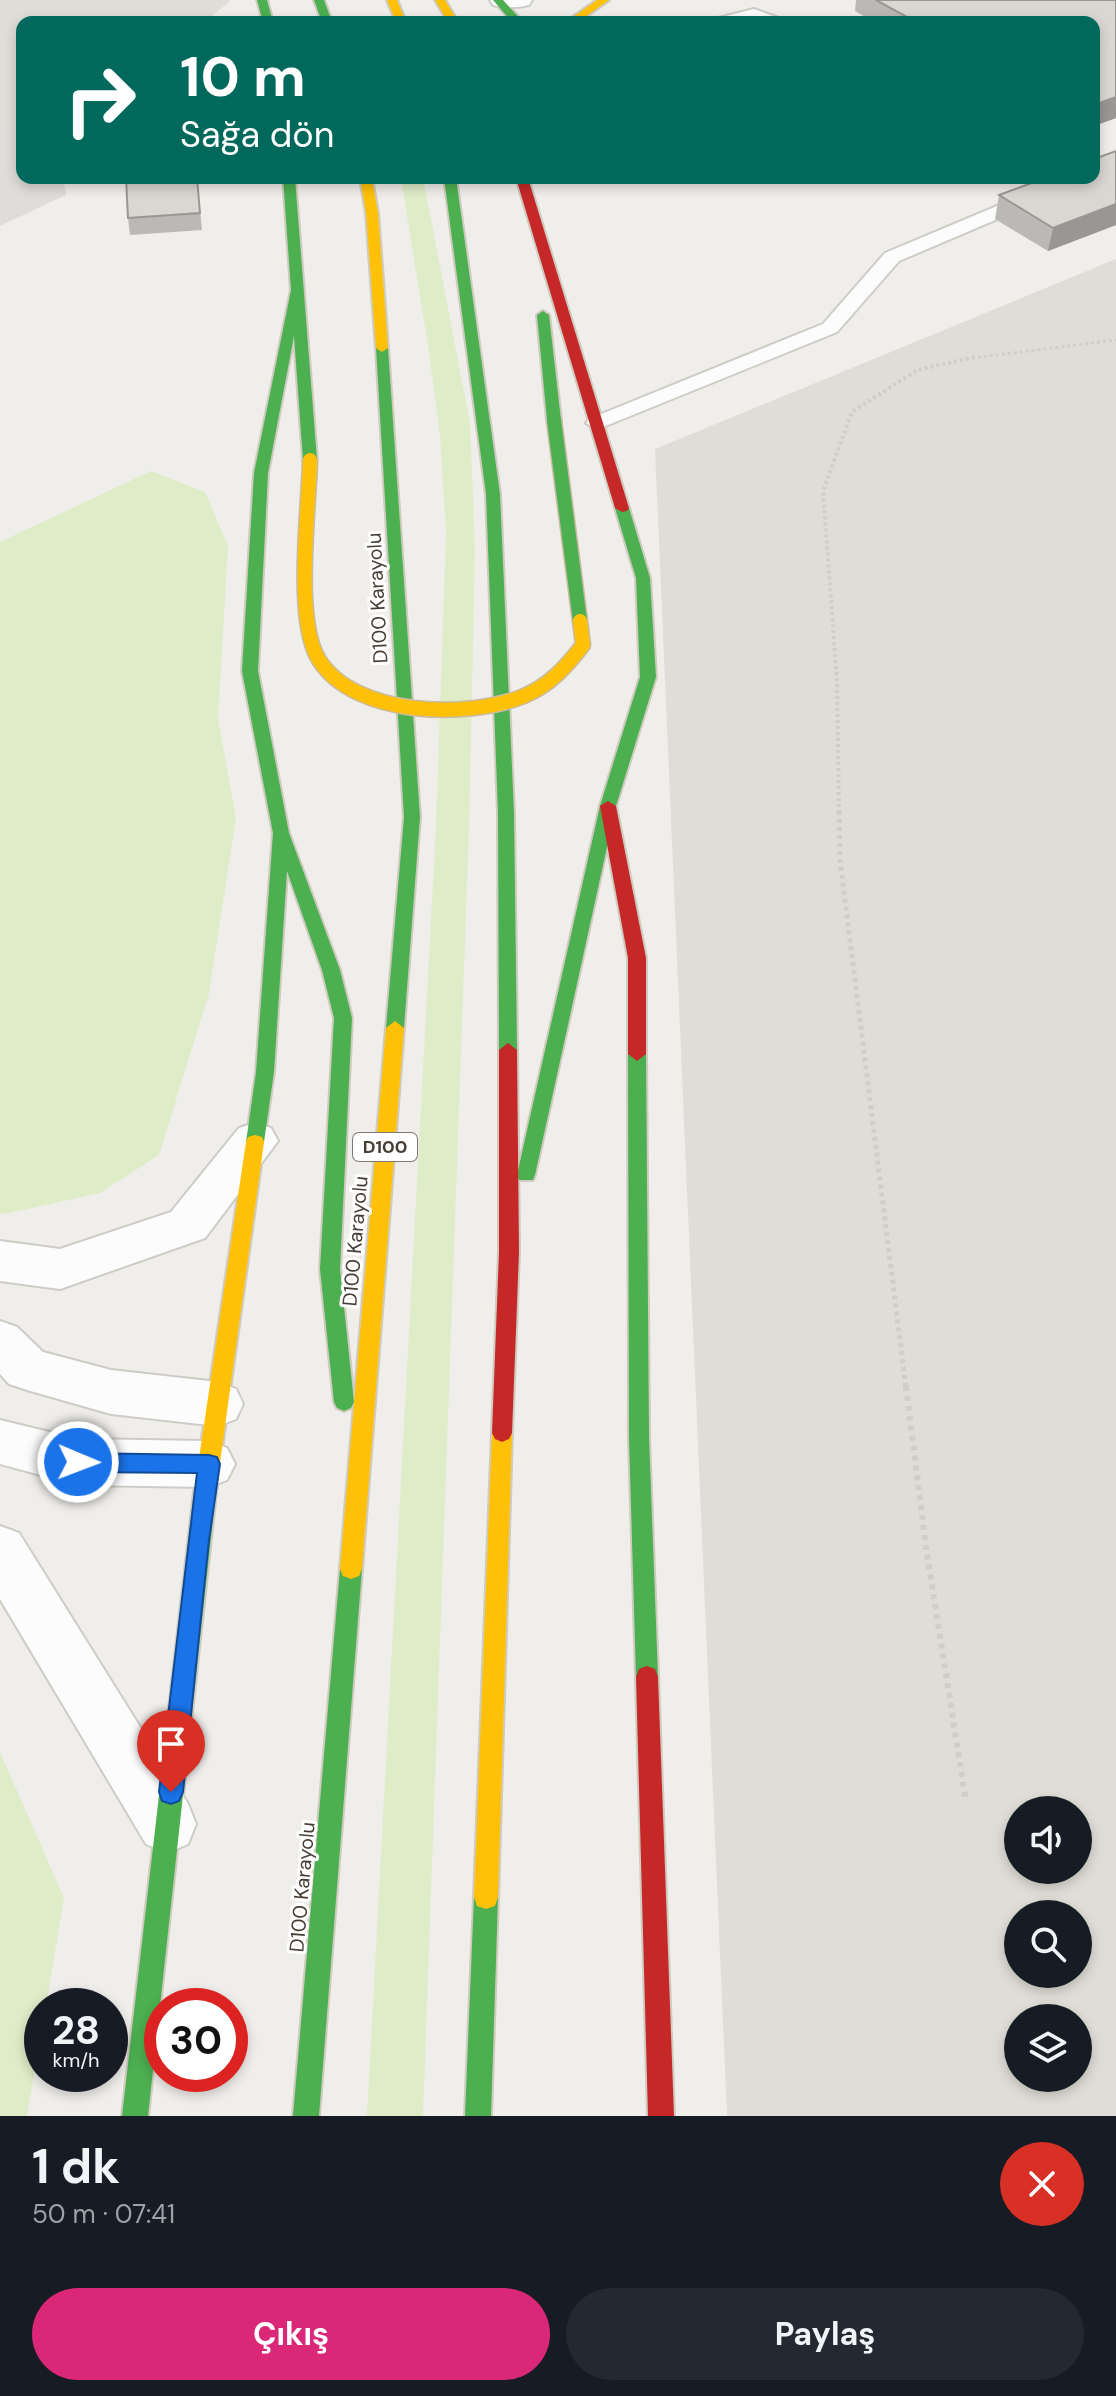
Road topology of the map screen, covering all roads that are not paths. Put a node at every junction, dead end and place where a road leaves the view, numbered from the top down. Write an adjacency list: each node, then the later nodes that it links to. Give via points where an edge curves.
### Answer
1 (500, 0): 2 (street); 4 (main road)
2 (520, 0)
3 (604, 0): 5 (main road)
4 (513, 16)
5 (580, 16)
6 (289, 184): 12 (main road)
7 (367, 184): 23 (main road, D100 Karayolu / D100, via 390,445 412,817)
8 (451, 184): 17 (main road, via 493,494 506,813)
9 (524, 184): 11 (main road)
10 (1049, 184): 13 (lane, via 1041,194 892,257 830,328)
11 (531, 205): 12 (main road, bridge, via 583,645 556,678 484,709 423,710 370,698 337,681 307,641 310,460); 13 (main road)
12 (298, 287): 15 (main road, via 261,473 250,671)
13 (596, 423): 14 (main road, via 643,578 648,677)
14 (608, 806): 17 (main road); 29 (main road, via 637,958 639,1437)
15 (281, 833): 16 (main road, via 265,1072); 23 (main road, via 343,1018 330,1269)
16 (255, 1141): 18 (street, via 188,1225 60,1269); 20 (main road)
17 (509, 1252): 28 (main road)
18 (0, 1261)
19 (0, 1342): 20 (street, via 27,1369 111,1392)
20 (218, 1404): 22 (main road)
21 (0, 1442): 22 (street, via 78,1462)
22 (209, 1464): 25 (main road)
23 (355, 1510): 27 (main road, D100 Karayolu / D100)
24 (0, 1550): 25 (street)
25 (167, 1824): 26 (main road)
26 (135, 2116)
27 (306, 2116)
28 (478, 2116)
29 (661, 2116)

